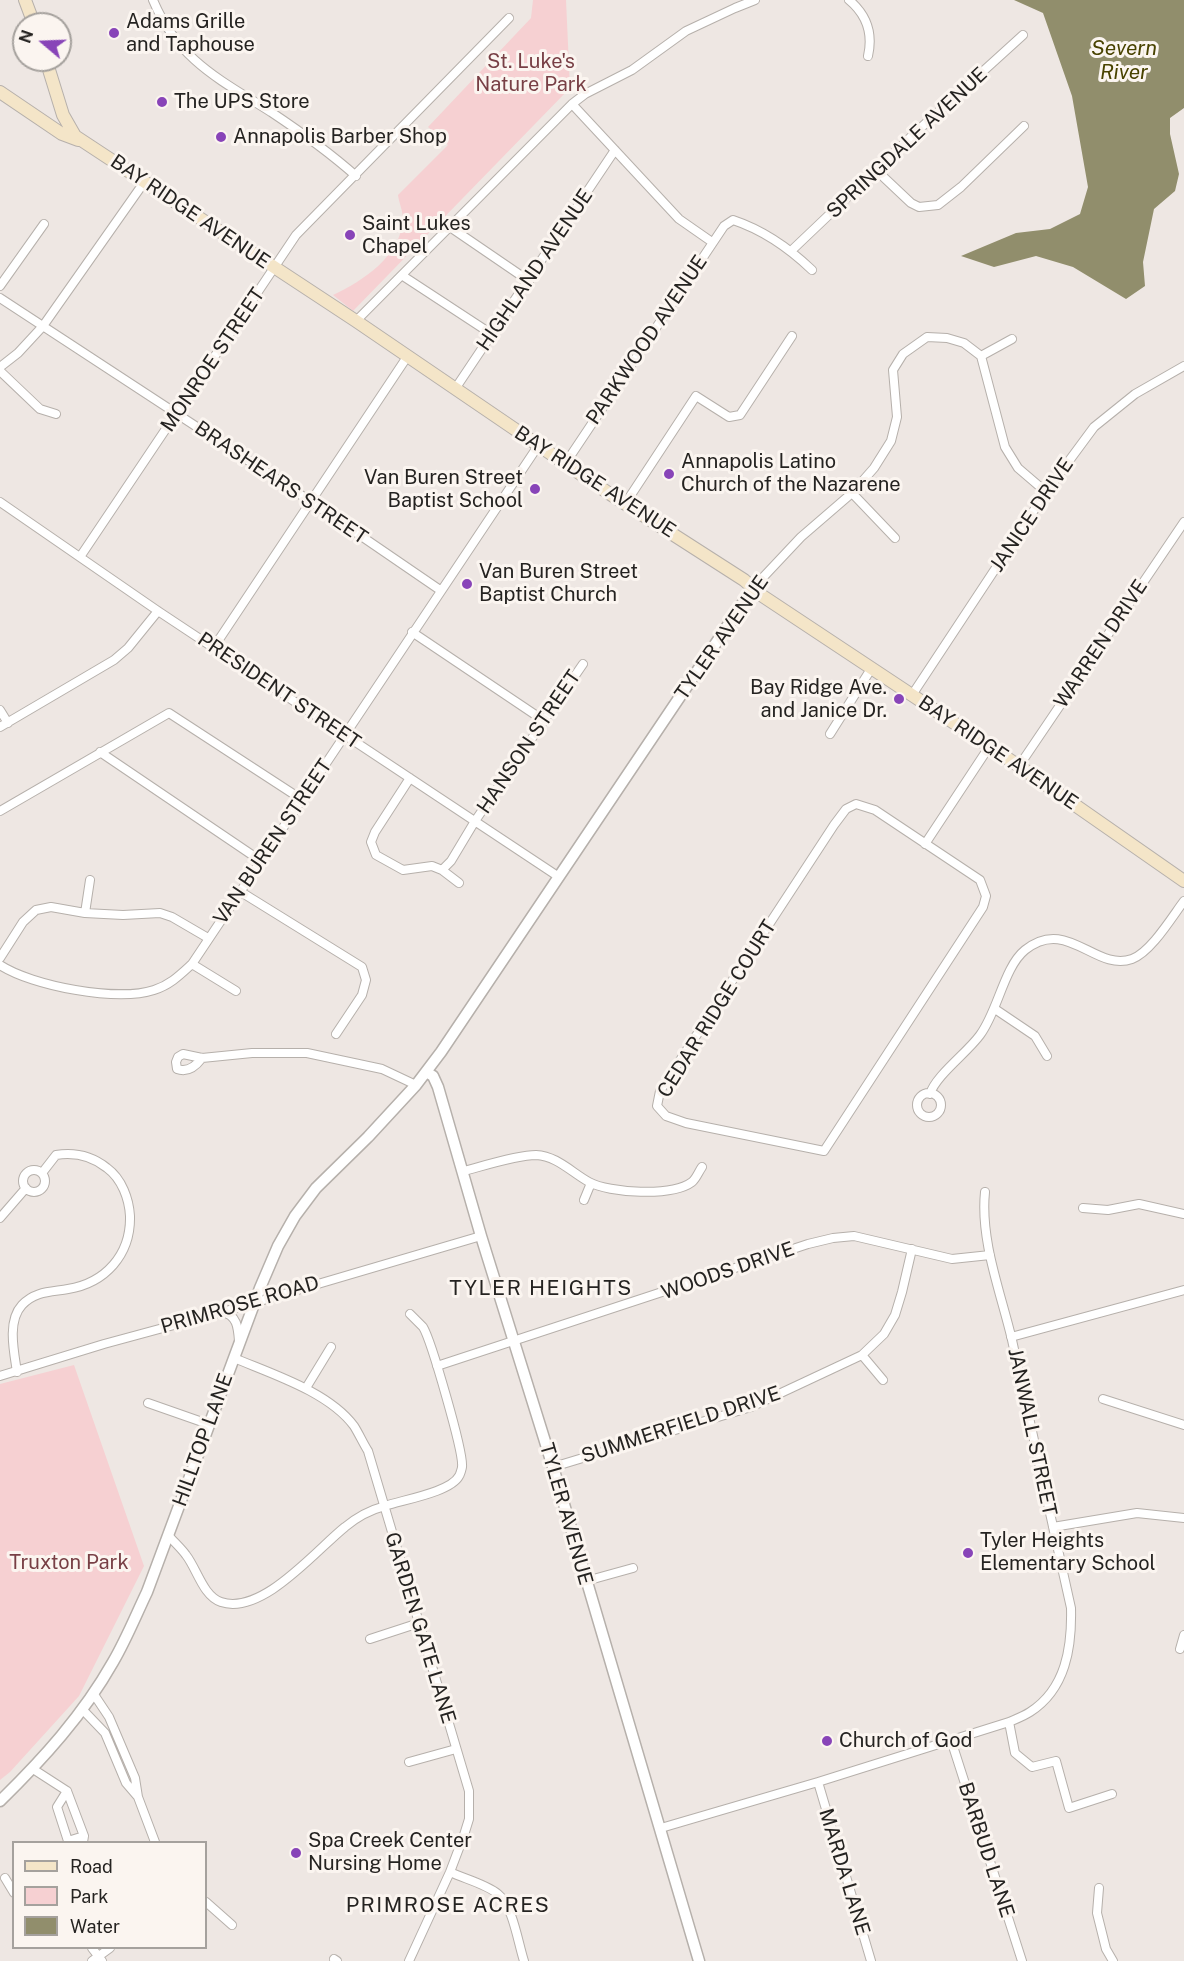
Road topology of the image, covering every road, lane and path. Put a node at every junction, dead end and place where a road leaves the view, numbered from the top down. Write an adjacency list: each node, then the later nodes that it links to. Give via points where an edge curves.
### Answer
1 (153, 0): 16 (street, via 173,38 200,66 318,144)
2 (755, 0): 9 (street, via 686,31 632,70)
3 (849, 0): 6 (street, via 864,17 871,42)
4 (509, 18): 16 (street, MONROE STREET)
5 (1023, 35): 15 (street, SPRINGDALE AVENUE)
6 (868, 57)
7 (50, 72): 11 (main road)
8 (3, 97): 10 (main road, BAY RIDGE AVENUE)
9 (572, 104): 14 (street); 19 (street)
10 (25, 110): 11 (main road, via 53,118); 13 (main road, BAY RIDGE AVENUE, via 62,134)
11 (63, 115): 13 (main road, via 75,135)
12 (1024, 126): 15 (street, via 938,205 919,207 911,203)
13 (84, 141): 17 (main road, BAY RIDGE AVENUE)
14 (615, 150): 20 (street, via 679,219); 25 (street, HIGHLAND AVENUE)
15 (876, 170): 21 (street, SPRINGDALE AVENUE)
16 (356, 176): 22 (street, MONROE STREET, via 296,235)
17 (145, 181): 22 (main road, BAY RIDGE AVENUE); 29 (street)
18 (44, 224): 26 (street)
19 (450, 227): 24 (street); 25 (street)
20 (712, 242): 21 (street, PARKWOOD AVENUE, via 733,220); 41 (street, PARKWOOD AVENUE)
21 (791, 251): 23 (street)
22 (275, 268): 28 (main road, BAY RIDGE AVENUE); 39 (street, MONROE STREET)
23 (812, 270)
24 (403, 276): 28 (street); 30 (street)
25 (529, 281): 30 (street, HIGHLAND AVENUE)
26 (0, 286)
27 (0, 298): 29 (street, BRASHEARS STREET)
28 (356, 321): 34 (main road, BAY RIDGE AVENUE)
29 (43, 326): 36 (street); 39 (street, BRASHEARS STREET)
30 (493, 335): 37 (street, HIGHLAND AVENUE)
31 (792, 336): 46 (street, via 740,414 729,417 696,396)
32 (1012, 339): 33 (street)
33 (981, 356): 42 (street, via 1005,447 1018,468); 43 (street, TYLER AVENUE, via 964,343 927,337 903,354 893,370 897,417 891,441)
34 (407, 357): 37 (main road, BAY RIDGE AVENUE); 44 (street)
35 (1184, 366): 42 (street, JANICE DRIVE, via 1135,394 1094,427)
36 (0, 369): 38 (street, via 40,409)
37 (454, 389): 40 (main road, BAY RIDGE AVENUE)
38 (56, 414)
39 (177, 414): 44 (street, BRASHEARS STREET); 49 (street, MONROE STREET)
40 (538, 446): 41 (main road, BAY RIDGE AVENUE); 51 (street, VAN BUREN STREET)
41 (565, 464): 46 (main road, BAY RIDGE AVENUE)
42 (1046, 492): 57 (street, JANICE DRIVE)
43 (852, 493): 48 (street); 50 (street, TYLER AVENUE, via 801,537)
44 (310, 501): 51 (street, BRASHEARS STREET); 54 (street)
45 (0, 502): 49 (street, PRESIDENT STREET)
46 (625, 504): 50 (main road, BAY RIDGE AVENUE)
47 (1184, 522): 65 (street, WARREN DRIVE)
48 (895, 538)
49 (80, 557): 52 (street, PRESIDENT STREET)
50 (753, 588): 56 (main road, BAY RIDGE AVENUE); 73 (street, TYLER AVENUE)
51 (440, 590): 53 (street, VAN BUREN STREET)
52 (158, 611): 54 (street, PRESIDENT STREET); 60 (street, via 114,660)
53 (412, 632): 59 (street); 62 (street, VAN BUREN STREET)
54 (214, 647): 62 (street, PRESIDENT STREET)
55 (583, 664): 59 (street, HANSON STREET)
56 (871, 669): 57 (main road, BAY RIDGE AVENUE); 61 (street)
57 (912, 695): 63 (main road, BAY RIDGE AVENUE)
58 (0, 710): 60 (street)
59 (543, 720): 69 (street, HANSON STREET)
60 (4, 725)
61 (830, 734)
62 (345, 735): 66 (street, PRESIDENT STREET); 67 (street, VAN BUREN STREET)
63 (989, 747): 65 (main road, BAY RIDGE AVENUE); 70 (street)
64 (100, 752): 67 (street, via 169,713); 68 (street); 71 (street)
65 (1019, 766): 75 (main road, BAY RIDGE AVENUE)
66 (410, 778): 69 (street, PRESIDENT STREET); 72 (street, via 371,842 376,855 403,870 432,866)
67 (301, 799): 71 (street, VAN BUREN STREET)
68 (0, 811)
69 (475, 821): 72 (street, HANSON STREET); 73 (street, PRESIDENT STREET)
70 (925, 844): 70 (street, CEDAR RIDGE COURT, via 864,805 846,809 660,1091 657,1106 666,1116 824,1151 986,896 980,880)
71 (261, 861): 77 (street, VAN BUREN STREET)
72 (442, 870): 76 (street)
73 (560, 877): 89 (street, TYLER AVENUE)
74 (90, 880): 79 (street)
75 (1184, 881)
76 (459, 883)
77 (241, 892): 80 (street, VAN BUREN STREET); 86 (street, via 362,967 366,980 362,995)
78 (1184, 901): 85 (street, via 1149,947 1132,958 1096,955 1062,940 1046,939 1025,950 1014,962)
79 (85, 913): 80 (street, via 160,913); 81 (street, via 51,907 36,910 23,922)
80 (208, 938): 82 (street, VAN BUREN STREET)
81 (0, 958)
82 (192, 964): 83 (street, VAN BUREN STREET, via 172,982 153,991 127,994 30,980); 84 (street)
83 (0, 965)
84 (236, 991)
85 (995, 1009): 87 (street, via 1035,1036); 91 (street, via 980,1035 937,1079)
86 (336, 1034)
87 (1047, 1056)
88 (202, 1058): 90 (street, via 307,1053 382,1069)
89 (426, 1072): 90 (street, TYLER AVENUE); 93 (street, TYLER AVENUE, via 438,1086)
90 (416, 1085): 106 (street, HILLTOP LANE, via 299,1210 278,1246)
91 (930, 1094)
92 (702, 1167): 95 (street, via 692,1182 655,1192 632,1192)
93 (464, 1171): 95 (street, via 535,1155 560,1162); 102 (street, TYLER AVENUE)
94 (42, 1173): 96 (street, via 28,1172 23,1181); 96 (street, via 45,1180 41,1190); 116 (street, via 56,1155 75,1153 108,1168 122,1185 129,1229 114,1267 97,1280 68,1290 46,1291 20,1306 13,1342)
95 (591, 1183): 98 (street)
96 (26, 1188): 101 (street)
97 (985, 1192): 104 (street, via 983,1209)
98 (584, 1200)
99 (1083, 1208): 100 (street, via 1108,1210 1139,1204)
100 (1184, 1214)
101 (0, 1218)
102 (481, 1236): 106 (street, PRIMROSE ROAD); 111 (street, TYLER AVENUE)
103 (912, 1249): 104 (street, WOODS DRIVE, via 952,1259); 111 (street, WOODS DRIVE, via 854,1236 825,1240); 113 (street, SUMMERFIELD DRIVE, via 895,1315 884,1334)
104 (990, 1255): 109 (street, JANWALL STREET)
105 (1184, 1290): 109 (street)
106 (255, 1301): 107 (street, PRIMROSE ROAD); 110 (street, HILLTOP LANE)
107 (221, 1311): 110 (street, via 229,1313 238,1324); 116 (street, PRIMROSE ROAD)
108 (410, 1314): 115 (street, via 423,1328)
109 (1011, 1337): 127 (street, JANWALL STREET)
110 (240, 1342): 114 (street, HILLTOP LANE)
111 (514, 1342): 115 (street, WOODS DRIVE); 124 (street, TYLER AVENUE)
112 (331, 1347): 119 (street)
113 (862, 1355): 118 (street); 124 (street, SUMMERFIELD DRIVE, via 751,1407)
114 (234, 1358): 119 (street, GARDEN GATE LANE); 122 (street, HILLTOP LANE)
115 (437, 1366): 125 (street, via 462,1468 451,1485)
116 (17, 1372): 117 (street, PRIMROSE ROAD)
117 (0, 1376)
118 (883, 1380)
119 (306, 1388): 125 (street, GARDEN GATE LANE, via 353,1425 368,1451)
120 (1103, 1399): 123 (street)
121 (148, 1403): 122 (street)
122 (208, 1424): 128 (street, HILLTOP LANE)
123 (1184, 1425)
124 (553, 1467): 130 (street, TYLER AVENUE)
125 (384, 1506): 128 (street, via 346,1526 271,1592 239,1603 221,1602 211,1594); 131 (street, GARDEN GATE LANE)
126 (1184, 1518): 127 (street, via 1137,1513)
127 (1053, 1527): 137 (street, JANWALL STREET, via 1071,1608 1069,1653 1061,1677 1048,1696 1031,1712)
128 (168, 1535): 135 (street, HILLTOP LANE, via 130,1629)
129 (633, 1568): 130 (street)
130 (586, 1581): 147 (street, TYLER AVENUE)
131 (419, 1623): 133 (street); 139 (street, GARDEN GATE LANE)
132 (1184, 1635): 134 (street)
133 (370, 1639)
134 (1180, 1649)
135 (93, 1693): 136 (street, HILLTOP LANE); 145 (street, via 109,1717 135,1778)
136 (82, 1709): 141 (street, HILLTOP LANE); 145 (street, via 105,1733 129,1789)
137 (1009, 1722): 138 (street, JANWALL STREET); 144 (street, via 1015,1753 1032,1767 1056,1761 1069,1808)
138 (951, 1740): 142 (street, JANWALL STREET); 162 (street, BARBUD LANE)
139 (456, 1749): 140 (street); 150 (street, GARDEN GATE LANE, via 470,1805 469,1819)
140 (410, 1762)
141 (33, 1769): 143 (street); 146 (street, HILLTOP LANE)
142 (818, 1782): 147 (street, JANWALL STREET); 161 (street, MARDA LANE)
143 (67, 1791): 148 (street); 148 (street, via 57,1807 68,1841)
144 (1112, 1794)
145 (138, 1797): 149 (street)
146 (0, 1801)
147 (660, 1828): 160 (street, TYLER AVENUE)
148 (84, 1839)
149 (155, 1841)
150 (450, 1872): 158 (street, GARDEN GATE LANE); 159 (street, via 496,1892 503,1899)
151 (5, 1878): 153 (street)
152 (1099, 1888): 163 (street, via 1097,1912)
153 (12, 1890)
154 (207, 1903): 155 (street)
155 (232, 1925)
156 (108, 1949): 157 (street)
157 (97, 1960)
158 (409, 1961)
159 (524, 1961)
160 (699, 1961)
161 (871, 1961)
162 (1022, 1961)
163 (1113, 1961)

